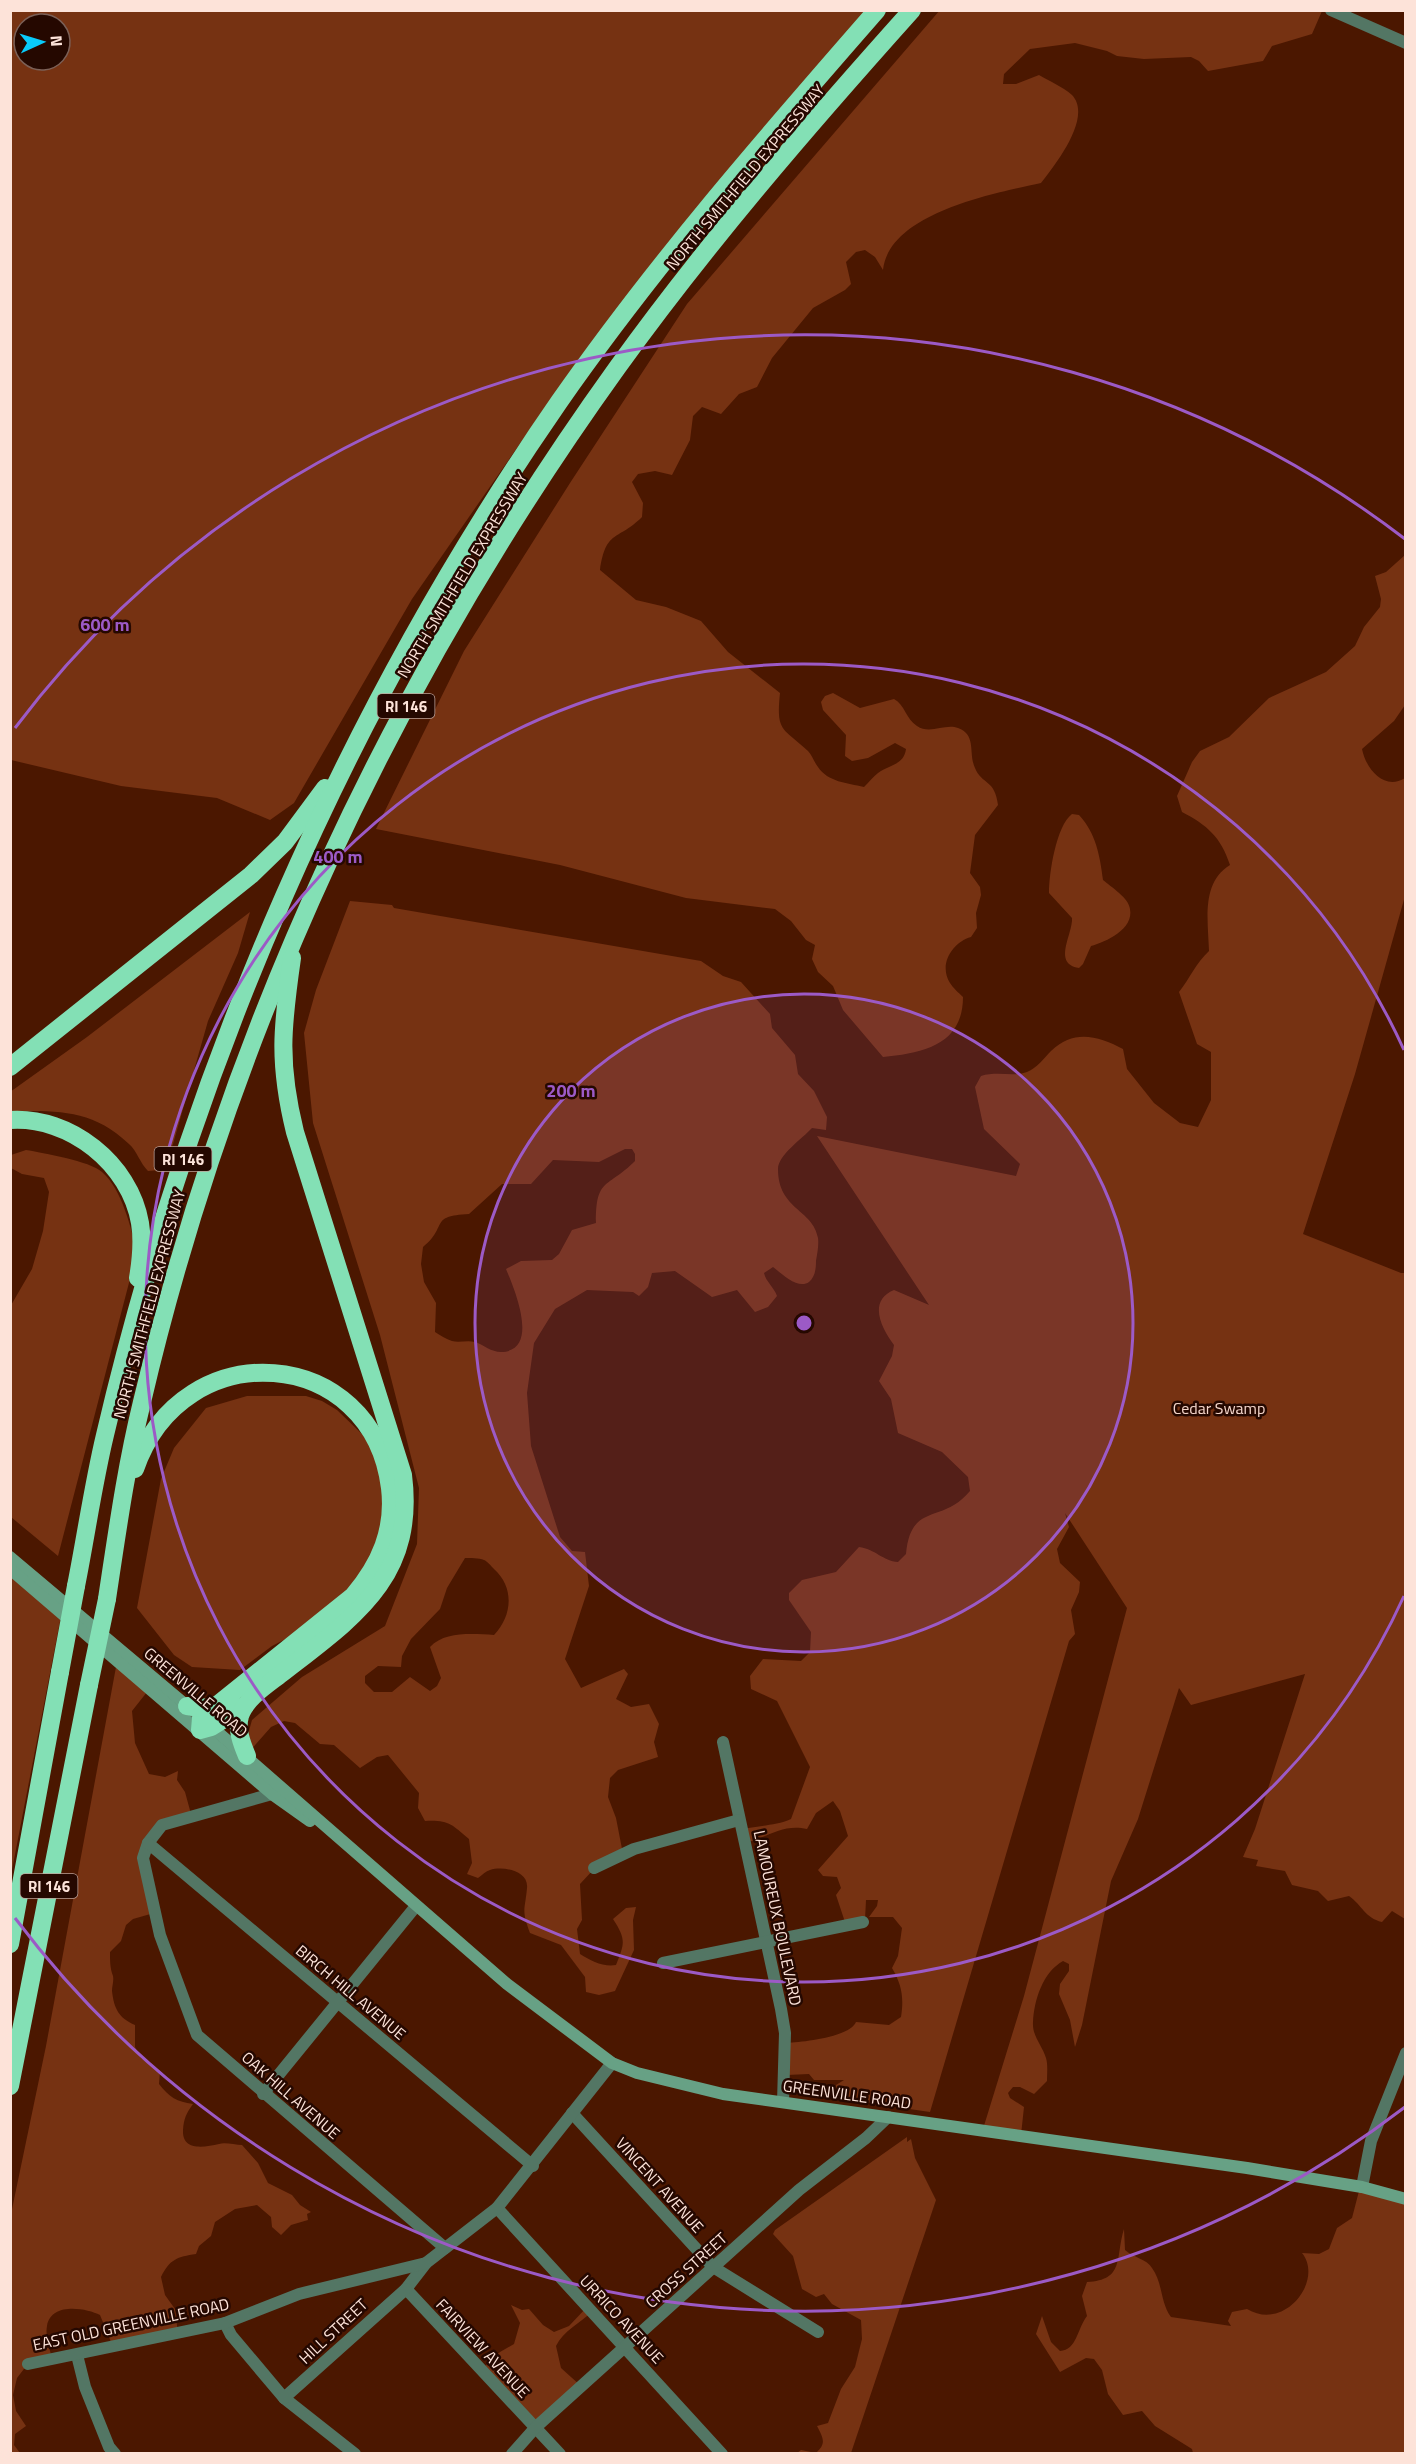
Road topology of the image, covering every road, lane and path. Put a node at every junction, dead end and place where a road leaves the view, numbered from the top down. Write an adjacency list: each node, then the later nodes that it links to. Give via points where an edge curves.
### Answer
1 (877, 10): 5 (highway, NORTH SMITHFIELD EXPRESSWAY / RI 146, via 678,242 557,405 435,599)
2 (912, 10): 6 (highway, NORTH SMITHFIELD EXPRESSWAY / RI 146, via 698,263 616,369 557,457 454,618 359,795)
3 (1331, 10): 4 (street)
4 (1406, 43)
5 (351, 753): 7 (highway, via 285,842 251,875); 9 (highway, NORTH SMITHFIELD EXPRESSWAY / RI 146, via 276,916 222,1052 188,1144)
6 (295, 939): 10 (highway, NORTH SMITHFIELD EXPRESSWAY / RI 146, via 241,1068 196,1203 144,1394); 15 (highway, via 282,1036 286,1093 403,1475 406,1512 398,1552 374,1593)
7 (10, 1067)
8 (10, 1120): 9 (highway, via 54,1125 83,1140 104,1156 126,1187 138,1215 141,1249)
9 (130, 1337): 27 (highway, NORTH SMITHFIELD EXPRESSWAY / RI 146, bridge, via 103,1442)
10 (119, 1516): 13 (highway, via 138,1462 155,1429 177,1402 212,1381 252,1372 303,1379 340,1398 372,1434 386,1465 391,1497 390,1523 380,1558 353,1596); 32 (highway, NORTH SMITHFIELD EXPRESSWAY / RI 146, bridge, via 107,1599)
11 (10, 1557): 14 (main road, GREENVILLE ROAD)
12 (10, 1569): 16 (main road, GREENVILLE ROAD)
13 (219, 1704): 14 (highway); 16 (highway)
14 (187, 1706): 16 (main road, GREENVILLE ROAD)
15 (245, 1706): 16 (highway); 18 (highway, via 239,1725)
16 (204, 1725): 18 (main road, GREENVILLE ROAD); 19 (main road, GREENVILLE ROAD)
17 (723, 1742): 20 (street, LAMOUREUX BOULEVARD)
18 (247, 1756): 22 (main road, GREENVILLE ROAD)
19 (272, 1794): 21 (street, via 169,1822 157,1829); 22 (main road, GREENVILLE ROAD)
20 (739, 1820): 23 (street, via 633,1849); 26 (street, LAMOUREUX BOULEVARD)
21 (148, 1843): 29 (street, BIRCH HILL AVENUE); 33 (street, OAK HILL AVENUE, via 144,1870 160,1935 197,2035)
22 (357, 1856): 24 (main road, GREENVILLE ROAD)
23 (594, 1868)
24 (416, 1906): 29 (street); 31 (main road, GREENVILLE ROAD, via 507,1984)
25 (862, 1922): 26 (street)
26 (767, 1942): 28 (street); 34 (street, LAMOUREUX BOULEVARD, via 785,2033)
27 (10, 1944)
28 (663, 1964)
29 (338, 2004): 33 (street); 37 (street, BIRCH HILL AVENUE)
30 (1406, 2053): 38 (street, via 1371,2141)
31 (612, 2063): 34 (main road, GREENVILLE ROAD, via 687,2087); 35 (street, EAST OLD GREENVILLE ROAD)
32 (10, 2086)
33 (263, 2094): 41 (street, OAK HILL AVENUE)
34 (783, 2102): 36 (main road, GREENVILLE ROAD)
35 (572, 2113): 37 (street, EAST OLD GREENVILLE ROAD); 43 (street, VINCENT AVENUE)
36 (888, 2117): 38 (main road, GREENVILLE ROAD); 43 (street, CROSS STREET)
37 (533, 2166): 40 (street, EAST OLD GREENVILLE ROAD)
38 (1362, 2187): 39 (main road, GREENVILLE ROAD)
39 (1406, 2199)
40 (497, 2208): 41 (street, EAST OLD GREENVILLE ROAD); 47 (street, URRICO AVENUE)
41 (445, 2248): 42 (street, EAST OLD GREENVILLE ROAD)
42 (426, 2263): 44 (street); 45 (street, EAST OLD GREENVILLE ROAD, via 299,2294)
43 (713, 2267): 46 (street, VINCENT AVENUE); 47 (street, CROSS STREET)
44 (406, 2289): 50 (street, HILL STREET); 51 (street, FAIRVIEW AVENUE)
45 (225, 2323): 48 (street, EAST OLD GREENVILLE ROAD); 50 (street)
46 (818, 2332)
47 (626, 2346): 51 (street, CROSS STREET); 56 (street, URRICO AVENUE)
48 (77, 2355): 49 (street, EAST OLD GREENVILLE ROAD); 52 (street, via 85,2387)
49 (28, 2364)
50 (285, 2398): 53 (street)
51 (536, 2427): 54 (street, CROSS STREET); 55 (street, FAIRVIEW AVENUE)
52 (115, 2454)
53 (355, 2454)
54 (512, 2454)
55 (560, 2454)
56 (722, 2454)

